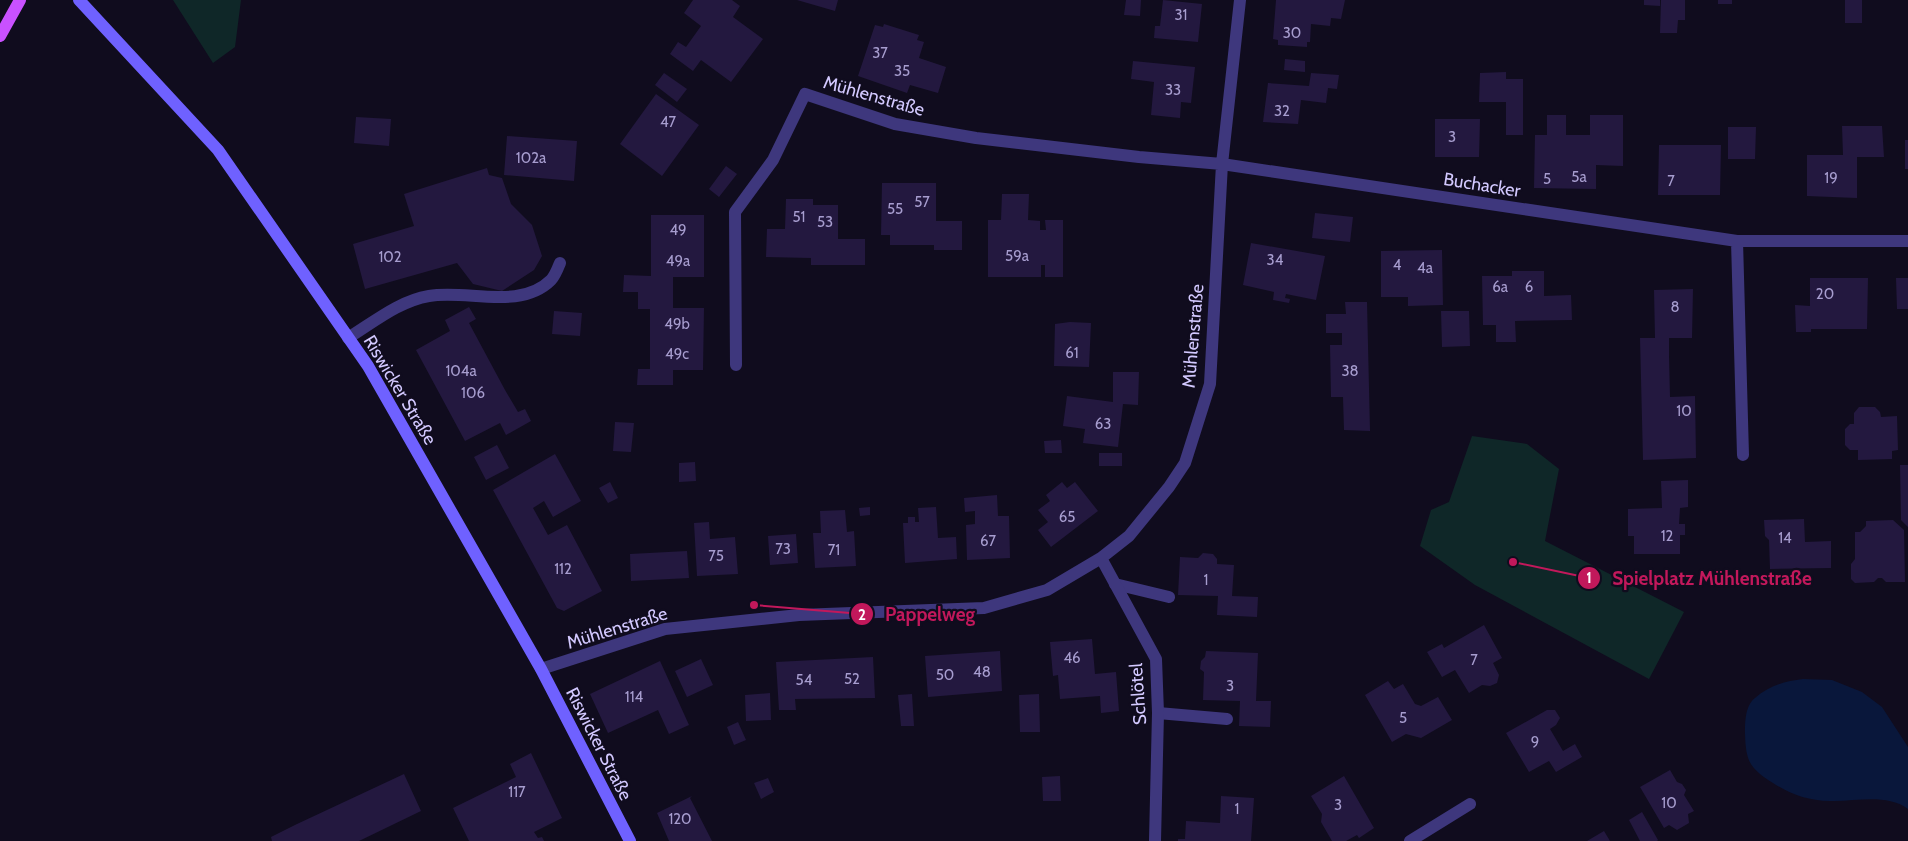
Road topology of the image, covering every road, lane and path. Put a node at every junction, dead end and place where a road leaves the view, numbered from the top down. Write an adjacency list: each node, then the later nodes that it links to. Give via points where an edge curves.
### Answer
1 (20, 0): 4 (main road)
2 (78, 0): 9 (street, Riswicker Straße, via 218,150)
3 (1240, 0): 5 (street, Mühlenstraße)
4 (0, 36)
5 (1222, 164): 6 (street, Buchacker); 10 (street, Mühlenstraße, via 976,138 895,124 805,94 773,160 735,212); 12 (street, Mühlenstraße, via 1210,384 1185,463 1169,488 1129,536)
6 (1737, 241): 7 (street, Buchacker); 11 (street)
7 (1908, 241)
8 (560, 263): 9 (street, via 551,280 530,292 512,296 430,295 403,303)
9 (348, 338): 15 (street, Riswicker Straße, via 368,366)
10 (736, 365)
11 (1744, 455)
12 (1102, 558): 13 (street, Schlötel); 15 (street, Mühlenstraße, via 1047,590 984,608 799,615 665,629)
13 (1116, 584): 14 (street); 16 (street, Schlötel, via 1156,659)
14 (1169, 597)
15 (541, 669): 19 (street, Riswicker Straße)
16 (1158, 713): 17 (street); 20 (street, Schlötel)
17 (1227, 719)
18 (1470, 804): 21 (street)
19 (630, 841)
20 (1155, 841)
21 (1410, 841)

